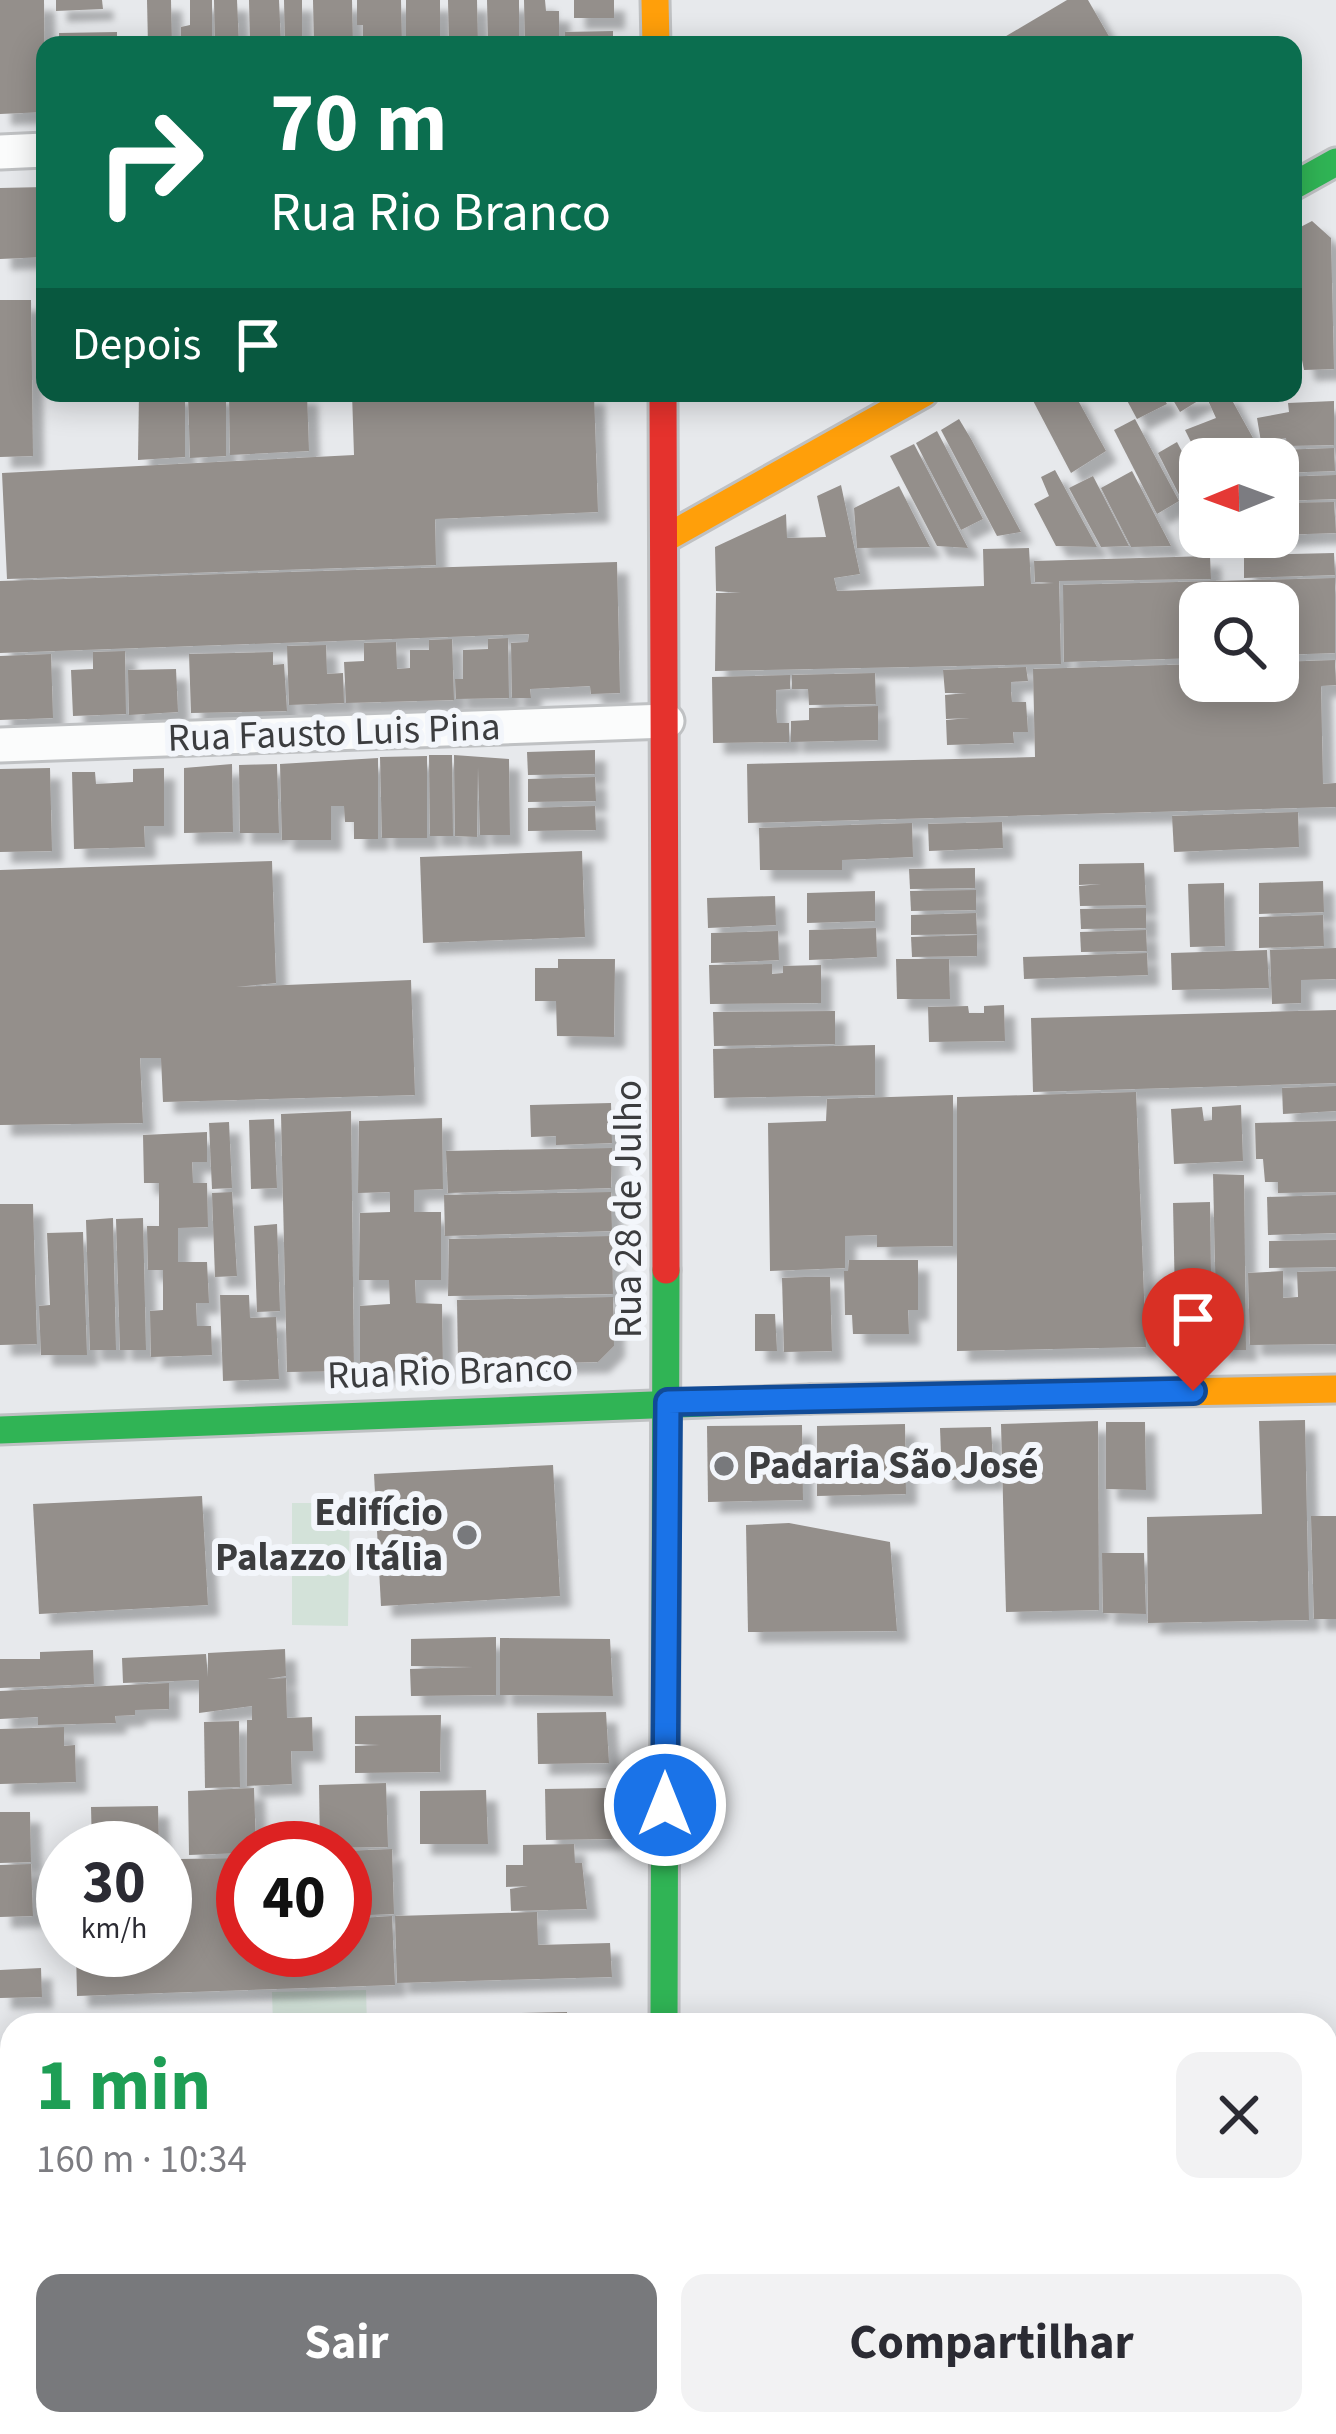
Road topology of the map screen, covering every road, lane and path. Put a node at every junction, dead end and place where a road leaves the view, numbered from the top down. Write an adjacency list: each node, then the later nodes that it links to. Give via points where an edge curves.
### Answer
1 (655, 0): 2 (street)
2 (656, 36)
3 (36, 150): 4 (street)
4 (0, 152)
5 (1336, 162): 6 (street)
6 (1302, 181)
7 (663, 402): 9 (street, Rua 28 de Julho)
8 (908, 402): 9 (street)
9 (665, 538): 10 (street, Rua 28 de Julho)
10 (668, 721): 11 (street, Rua Fausto Luis Pina); 13 (street, Rua 28 de Julho)
11 (0, 745)
12 (1336, 1389): 13 (street, Rua Rio Branco)
13 (668, 1402): 14 (street, Rua Rio Branco); 15 (street, Rua 28 de Julho)
14 (0, 1430)
15 (664, 2013)

